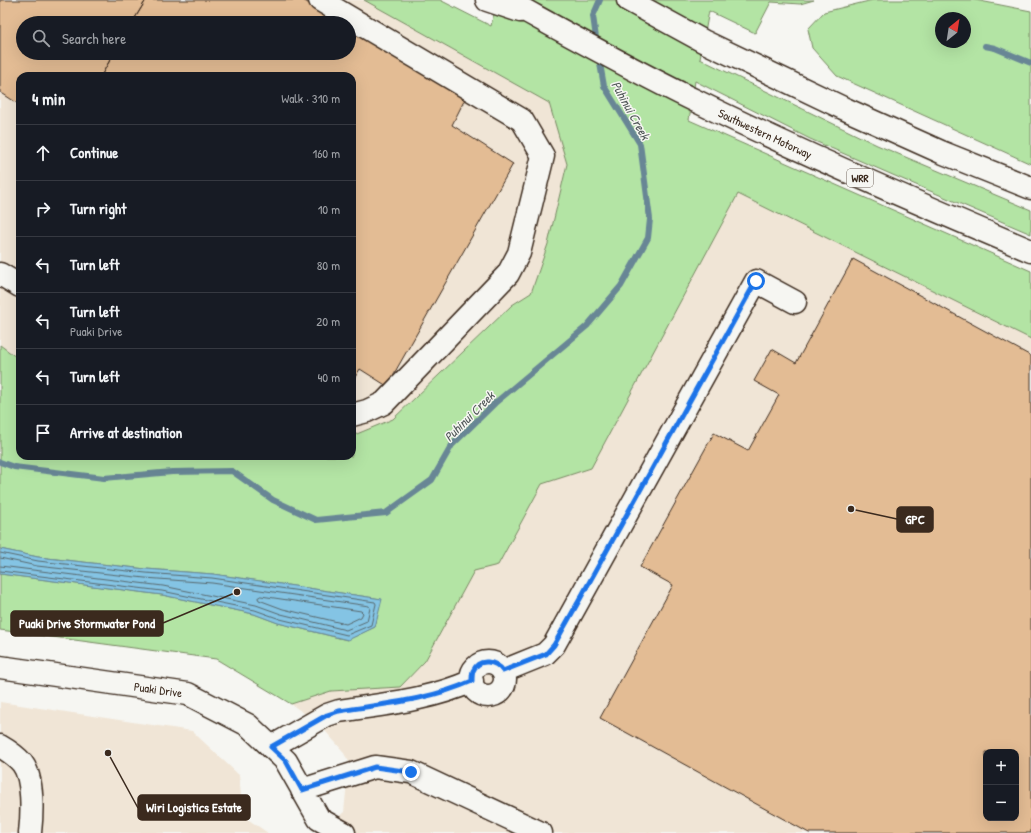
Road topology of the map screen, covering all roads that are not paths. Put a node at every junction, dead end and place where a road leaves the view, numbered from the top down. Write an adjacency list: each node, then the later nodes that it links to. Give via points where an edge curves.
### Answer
1 (320, 0): 4 (main road)
2 (628, 0): 6 (main road, via 703,41 843,108 920,143)
3 (497, 2): 7 (main road, Southwestern Motorway / WRR, via 537,17 692,99 810,155)
4 (347, 16)
5 (356, 21): 11 (main road, via 522,120 543,156 519,253 508,274 384,403)
6 (1031, 188)
7 (1031, 251)
8 (0, 274): 9 (main road)
9 (16, 284)
10 (795, 302): 14 (main road, via 756,281 554,645 546,654 503,671 505,682 494,694 483,695 474,688 472,681 427,697 339,711 327,715)
11 (356, 414)
12 (0, 667): 14 (main road, Puaki Drive, via 188,694 248,725)
13 (0, 746): 16 (main road, via 23,763 30,780)
14 (271, 747): 15 (main road, Puaki Drive, via 286,761)
15 (302, 790): 17 (main road, Puaki Drive, via 319,819); 18 (main road, via 375,767 411,772)
16 (30, 833)
17 (344, 833)
18 (541, 833)

